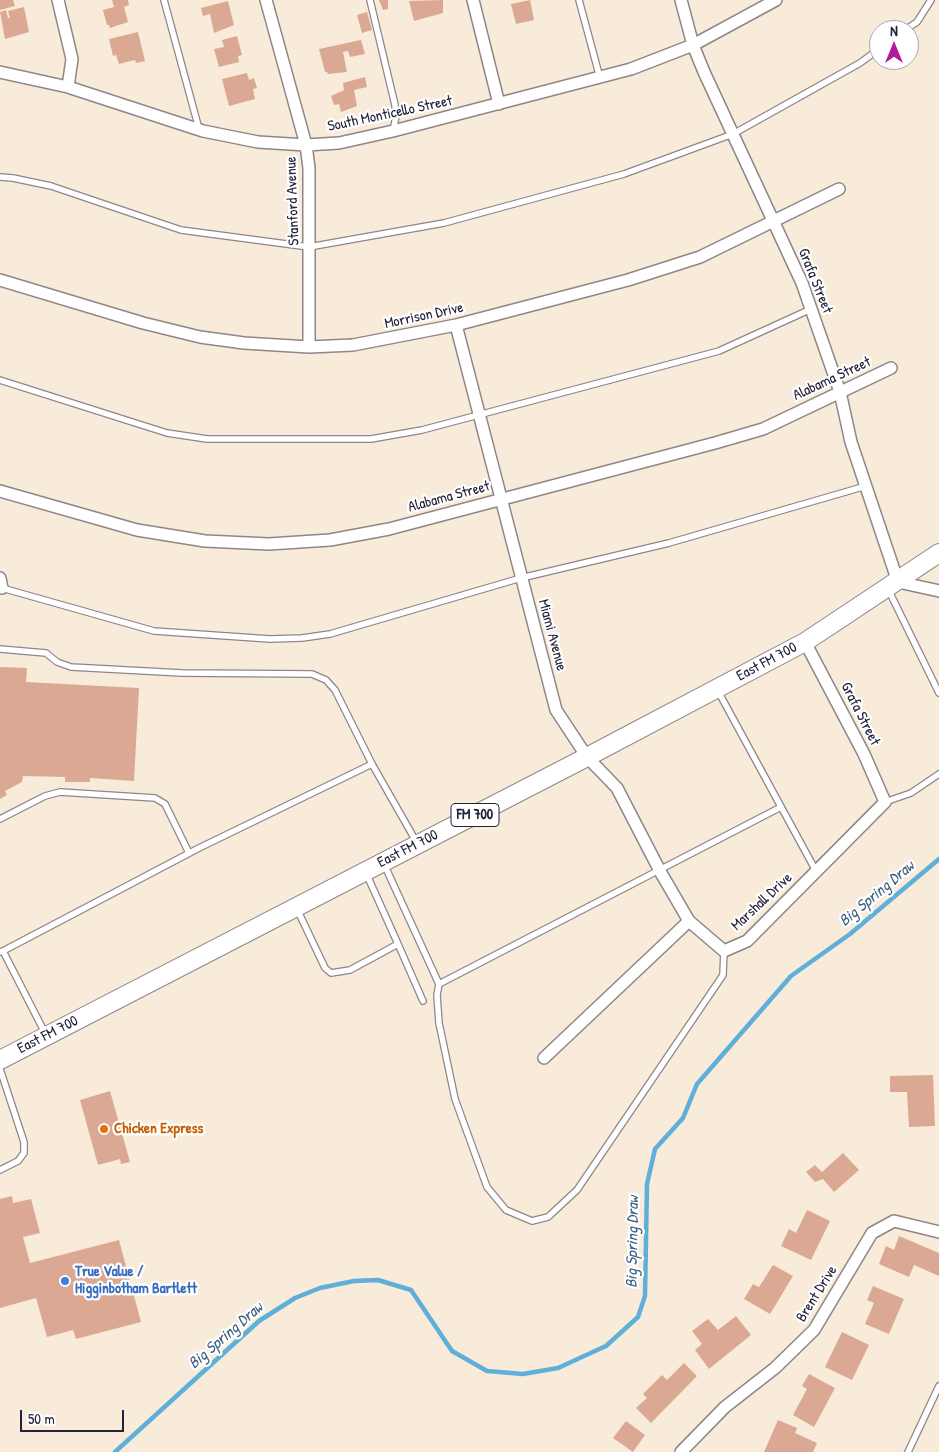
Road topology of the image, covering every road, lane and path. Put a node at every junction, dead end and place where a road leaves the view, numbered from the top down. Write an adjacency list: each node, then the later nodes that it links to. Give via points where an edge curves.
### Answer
1 (58, 0): 15 (street, via 72,59)
2 (164, 0): 17 (lane)
3 (266, 0): 20 (street, Stanford Avenue)
4 (370, 0): 18 (lane, via 395,105)
5 (473, 0): 16 (street)
6 (579, 0): 14 (lane)
7 (681, 0): 11 (street, Grafa Street)
8 (776, 0): 11 (street, South Monticello Street)
9 (932, 0): 10 (lane)
10 (918, 20)
11 (693, 45): 14 (street, South Monticello Street); 19 (street, Grafa Street)
12 (869, 56): 19 (lane)
13 (0, 72): 15 (street, South Monticello Street)
14 (600, 78): 16 (street, South Monticello Street)
15 (68, 87): 17 (street, South Monticello Street)
16 (499, 104): 18 (street, South Monticello Street)
17 (198, 129): 20 (street, South Monticello Street, via 258,142)
18 (393, 132): 20 (street, South Monticello Street, via 339,143)
19 (733, 134): 23 (street, Grafa Street); 24 (lane, via 624,174 453,220)
20 (306, 145): 24 (street, Stanford Avenue, via 310,168)
21 (0, 177): 24 (lane, via 51,186 181,230)
22 (838, 189): 23 (street, Morrison Drive)
23 (774, 222): 26 (street, Grafa Street); 27 (street, Morrison Drive, via 700,257 628,280)
24 (310, 247): 28 (street, Stanford Avenue)
25 (0, 280): 28 (street, Morrison Drive, via 200,337)
26 (811, 309): 31 (street, Grafa Street); 32 (lane, via 718,351)
27 (456, 325): 28 (street, Morrison Drive, via 353,345); 32 (street, Miami Avenue)
28 (309, 347)
29 (891, 368): 31 (street, Alabama Street)
30 (0, 380): 32 (lane, via 167,433 207,438 371,438 422,430)
31 (840, 392): 33 (street, Grafa Street, via 851,442); 35 (street, Alabama Street, via 763,429)
32 (479, 414): 35 (street, Miami Avenue)
33 (866, 486): 37 (lane, via 669,543); 39 (street, Grafa Street)
34 (0, 491): 35 (street, Alabama Street, via 137,530 205,541 269,544 330,540 390,529)
35 (500, 499): 37 (street, Miami Avenue)
36 (939, 553): 39 (main road, East FM 700 / FM 700)
37 (521, 578): 38 (lane, via 330,634 270,639 154,631); 45 (street, Miami Avenue, via 556,710)
38 (1, 585)
39 (893, 586): 40 (street); 41 (main road, East FM 700 / FM 700); 44 (lane)
40 (939, 591)
41 (805, 642): 43 (main road, East FM 700 / FM 700); 48 (street, Grafa Street, via 864,754)
42 (0, 649): 46 (lane, via 46,653 71,667 312,674 326,680 335,690)
43 (717, 689): 45 (main road, East FM 700 / FM 700); 49 (lane)
44 (939, 693)
45 (587, 757): 51 (main road, East FM 700 / FM 700); 54 (street, Miami Avenue, via 618,788)
46 (372, 764): 51 (lane); 52 (lane)
47 (939, 774): 48 (lane, via 911,793)
48 (885, 802): 55 (street, Marshall Drive)
49 (781, 807): 54 (lane); 55 (lane)
50 (0, 819): 52 (lane, via 45,796 60,792 156,798 166,804)
51 (418, 844): 53 (main road, East FM 700 / FM 700)
52 (189, 853): 60 (lane)
53 (383, 862): 56 (main road, East FM 700 / FM 700); 62 (lane)
54 (660, 870): 58 (street, Miami Avenue); 62 (lane)
55 (816, 871): 61 (street, Marshall Drive, via 747,940)
56 (365, 872): 57 (main road, East FM 700 / FM 700); 59 (lane)
57 (296, 907): 59 (lane, via 325,968 331,973 350,970); 64 (main road, East FM 700 / FM 700)
58 (689, 921): 61 (street); 65 (street)
59 (398, 944): 63 (lane)
60 (1, 951): 64 (lane)
61 (724, 951): 62 (lane, via 723,976 577,1190 548,1217 532,1221 506,1210 487,1188 477,1164 453,1089 440,1023 437,995)
62 (440, 984)
63 (423, 1001)
64 (47, 1035): 66 (main road, East FM 700 / FM 700)
65 (544, 1058)
66 (0, 1060)
67 (0, 1069): 68 (lane, via 24,1142 24,1153 18,1161)
68 (0, 1170)
69 (939, 1232): 71 (street, Brent Drive, via 894,1221 872,1233 814,1330 775,1368 725,1407)
70 (939, 1386): 72 (lane)
71 (681, 1452)
72 (908, 1452)

